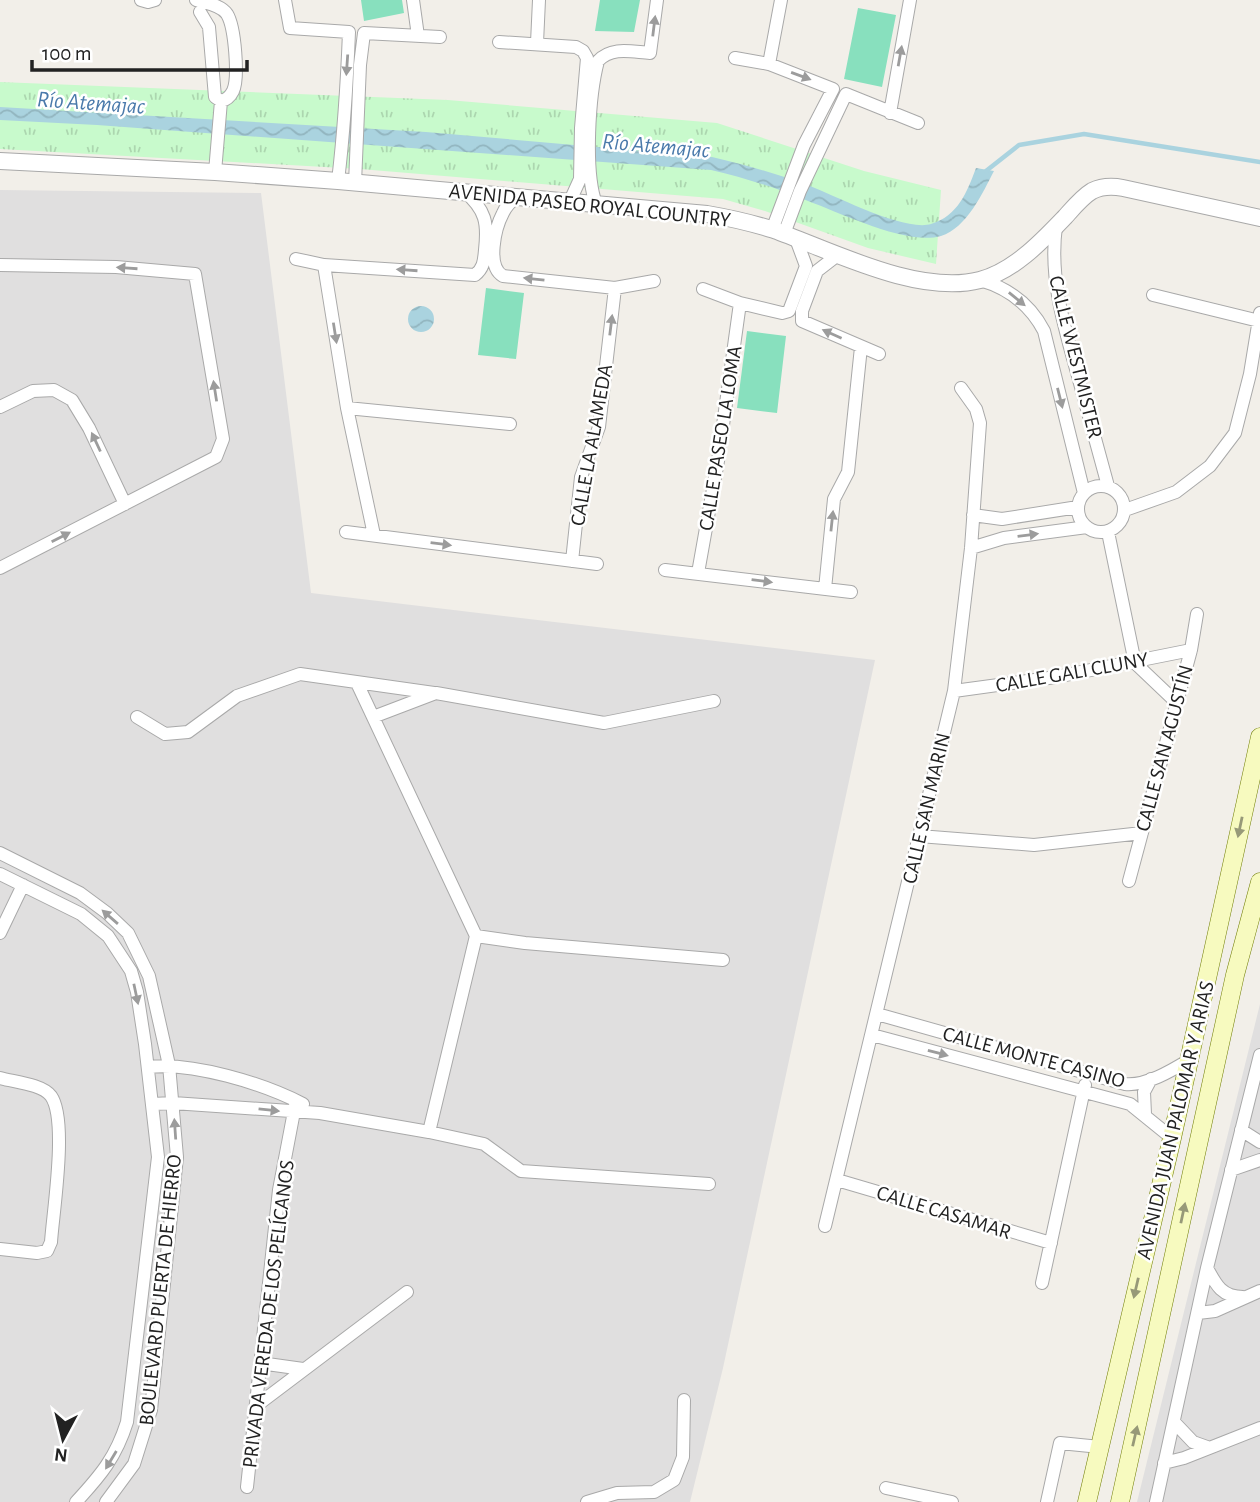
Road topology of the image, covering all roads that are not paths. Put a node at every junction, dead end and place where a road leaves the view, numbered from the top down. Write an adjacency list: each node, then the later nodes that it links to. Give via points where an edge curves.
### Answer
1 (141, 0): 2 (street)
2 (155, 0)
3 (189, 0): 10 (street)
4 (285, 0): 18 (street, one-way to 18, via 290,28 349,32 344,97)
5 (412, 0): 11 (street)
6 (539, 0): 14 (street)
7 (657, 0): 21 (street, one-way to 7, via 598,61 614,51 650,53)
8 (781, 0): 16 (street)
9 (910, 0): 19 (street, one-way to 9)
10 (202, 5): 17 (street, via 208,87); 17 (street, via 227,14 233,41 234,90)
11 (418, 36): 12 (street); 18 (street, via 364,33)
12 (440, 37)
13 (499, 42): 14 (street)
14 (537, 43): 21 (street, via 583,51 587,58)
15 (735, 58): 16 (street)
16 (769, 64): 24 (street, one-way to 24, via 833,89 804,145)
17 (221, 101): 23 (street)
18 (352, 110): 26 (street); 27 (street)
19 (890, 113): 20 (street); 24 (street, via 846,94)
20 (918, 123)
21 (586, 128): 25 (street)
22 (0, 161): 23 (street, AVENIDA PASEO ROYAL COUNTRY)
23 (216, 164): 26 (street, AVENIDA PASEO ROYAL COUNTRY)
24 (802, 172): 34 (street, via 785,215)
25 (586, 179): 30 (street); 31 (street)
26 (338, 181): 27 (street, AVENIDA PASEO ROYAL COUNTRY)
27 (355, 183): 28 (street, AVENIDA PASEO ROYAL COUNTRY)
28 (464, 191): 29 (street, AVENIDA PASEO ROYAL COUNTRY); 38 (street, one-way to 38, via 481,209 487,229 482,267 475,275)
29 (517, 196): 30 (street, AVENIDA PASEO ROYAL COUNTRY); 41 (street, one-way to 29, via 498,273 494,267 498,223)
30 (570, 201): 31 (street, AVENIDA PASEO ROYAL COUNTRY)
31 (596, 204): 34 (street, AVENIDA PASEO ROYAL COUNTRY, via 707,214)
32 (1260, 218): 33 (street, AVENIDA PASEO ROYAL COUNTRY, via 1105,187 1085,196)
33 (1056, 226): 39 (street, AVENIDA PASEO ROYAL COUNTRY, via 1018,260); 45 (street, CALLE WESTMISTER, via 1054,268)
34 (784, 234): 35 (street, AVENIDA PASEO ROYAL COUNTRY); 44 (street, via 806,266 789,311)
35 (839, 254): 39 (street, AVENIDA PASEO ROYAL COUNTRY, via 935,282); 48 (street, one-way to 35, via 801,317 817,271)
36 (296, 259): 38 (street)
37 (0, 265): 56 (street, one-way to 37, via 216,457 223,439 195,274)
38 (324, 265): 52 (street, one-way to 52)
39 (980, 280): 47 (street, CALLE WESTMISTER, one-way to 47, via 1006,290)
40 (654, 281): 41 (street)
41 (615, 288): 67 (street, CALLE LA ALAMEDA, one-way to 41, via 581,477 599,427)
42 (703, 289): 44 (street)
43 (1153, 295): 46 (street)
44 (740, 303): 71 (street, CALLE PASEO LA LOMA)
45 (1060, 310): 47 (street); 54 (street, CALLE WESTMISTER)
46 (1259, 317): 58 (street, via 1235,433 1210,466 1176,492)
47 (1037, 318): 55 (street, CALLE WESTMISTER, one-way to 55)
48 (861, 347): 49 (street); 72 (street, one-way to 48, via 834,499 848,472)
49 (879, 354)
50 (961, 388): 59 (street, CALLE SAN MARIN, via 980,423)
51 (0, 407): 56 (street, one-way to 51, via 72,400 54,390 33,391)
52 (347, 408): 53 (street); 64 (street)
53 (510, 424)
54 (1108, 486): 55 (street, via 1095,486); 58 (street, via 1121,495)
55 (1084, 493): 57 (street)
56 (125, 504): 69 (street, one-way to 56)
57 (1078, 507): 60 (street); 61 (street)
58 (1125, 510): 63 (street, via 1120,524)
59 (974, 515): 60 (street); 66 (street, CALLE SAN MARIN)
60 (1002, 519): 65 (street)
61 (1087, 527): 63 (street); 65 (street, one-way to 61)
62 (346, 532): 64 (street)
63 (1108, 532): 76 (street)
64 (374, 536): 67 (street, one-way to 67)
65 (1004, 538): 66 (street)
66 (971, 548): 78 (street, CALLE SAN MARIN)
67 (572, 561): 68 (street)
68 (597, 564)
69 (0, 568)
70 (664, 570): 71 (street)
71 (698, 573): 72 (street, one-way to 72)
72 (825, 589): 73 (street)
73 (851, 592)
74 (1197, 614): 75 (street, CALLE SAN AGUSTÍN)
75 (1191, 650): 76 (street, CALLE GALI CLUNY); 81 (street, CALLE SAN AGUSTÍN)
76 (1135, 663): 78 (street, CALLE GALI CLUNY); 81 (street)
77 (357, 683): 79 (street); 82 (street, via 300,674 237,696 188,732 165,734); 83 (street)
78 (954, 691): 86 (street, CALLE SAN MARIN)
79 (436, 693): 80 (street, via 604,723); 83 (street)
80 (714, 701)
81 (1177, 702): 85 (street, CALLE SAN AGUSTÍN)
82 (137, 717)
83 (373, 717): 94 (street)
84 (1260, 737): 100 (main road, AVENIDA JUAN PALOMAR Y ARIAS, one-way to 100)
85 (1142, 833): 86 (street, via 1034,845); 89 (street, CALLE SAN AGUSTÍN)
86 (919, 836): 97 (street, CALLE SAN MARIN)
87 (0, 853): 101 (street, BOULEVARD PUERTA DE HIERRO, one-way to 87, via 149,976 128,933 80,893)
88 (0, 874): 91 (street, BOULEVARD PUERTA DE HIERRO)
89 (1129, 881)
90 (1260, 882): 96 (main road, AVENIDA JUAN PALOMAR Y ARIAS)
91 (23, 885): 93 (street); 102 (street, BOULEVARD PUERTA DE HIERRO, one-way to 102, via 81,914 108,936 131,971)
92 (1260, 916): 96 (street)
93 (0, 933)
94 (476, 936): 95 (street); 112 (street)
95 (723, 960)
96 (1235, 975): 145 (main road, AVENIDA JUAN PALOMAR Y ARIAS, one-way to 96)
97 (877, 1014): 98 (street, CALLE SAN MARIN); 103 (street, CALLE MONTE CASINO)
98 (872, 1035): 106 (street, CALLE MONTE CASINO, one-way to 106); 117 (street, CALLE SAN MARIN)
99 (1260, 1055): 111 (street)
100 (1189, 1060): 105 (street, CALLE MONTE CASINO); 113 (main road, AVENIDA JUAN PALOMAR Y ARIAS)
101 (169, 1065): 102 (street); 107 (street, BOULEVARD PUERTA DE HIERRO); 109 (street, via 231,1077)
102 (148, 1067): 108 (street, BOULEVARD PUERTA DE HIERRO)
103 (1088, 1074): 105 (street, CALLE MONTE CASINO, via 1132,1084); 106 (street)
104 (0, 1078): 121 (street, via 51,1096 60,1139 47,1251)
105 (1151, 1079): 110 (street, via 1144,1092)
106 (1084, 1091): 110 (street, CALLE MONTE CASINO, via 1130,1104); 120 (street)
107 (173, 1103): 108 (street); 109 (street, one-way to 109); 140 (street, BOULEVARD PUERTA DE HIERRO, one-way to 107, via 134,1464 151,1410 177,1157)
108 (153, 1104): 139 (street, BOULEVARD PUERTA DE HIERRO, one-way to 139, via 158,1157 127,1422 109,1465)
109 (296, 1107): 112 (street); 128 (street, PRIVADA VEREDA DE LOS PELÍCANOS, via 279,1190)
110 (1145, 1114): 113 (street, CALLE MONTE CASINO)
111 (1241, 1130): 114 (street); 116 (street)
112 (429, 1132): 118 (street, via 484,1144 521,1171)
113 (1172, 1138): 134 (main road, AVENIDA JUAN PALOMAR Y ARIAS, one-way to 134)
114 (1260, 1142)
115 (1260, 1160): 116 (street)
116 (1231, 1170): 122 (street)
117 (837, 1180): 119 (street, CALLE SAN MARIN); 120 (street, CALLE CASAMAR)
118 (709, 1184)
119 (825, 1226)
120 (1051, 1243): 123 (street)
121 (0, 1249)
122 (1207, 1268): 126 (street, via 1219,1290 1232,1297); 127 (street)
123 (1042, 1283)
124 (1260, 1291): 126 (street)
125 (407, 1292): 129 (street)
126 (1247, 1297): 127 (street)
127 (1198, 1313): 132 (street)
128 (260, 1363): 129 (street); 131 (street, PRIVADA VEREDA DE LOS PELÍCANOS)
129 (303, 1369): 131 (street)
130 (684, 1400): 141 (street, via 683,1457 674,1480 654,1492 617,1493)
131 (256, 1406): 137 (street, PRIVADA VEREDA DE LOS PELÍCANOS)
132 (1174, 1422): 135 (street, via 1193,1442); 136 (street)
133 (1260, 1428): 135 (street)
134 (1100, 1447): 143 (street, via 1060,1443); 144 (main road, AVENIDA JUAN PALOMAR Y ARIAS)
135 (1207, 1447): 136 (street)
136 (1164, 1463): 146 (street)
137 (247, 1487)
138 (886, 1488): 142 (street)
139 (76, 1502)
140 (106, 1502)
141 (587, 1502)
142 (952, 1502)
143 (1047, 1502)
144 (1087, 1502)
145 (1120, 1502)
146 (1156, 1502)

